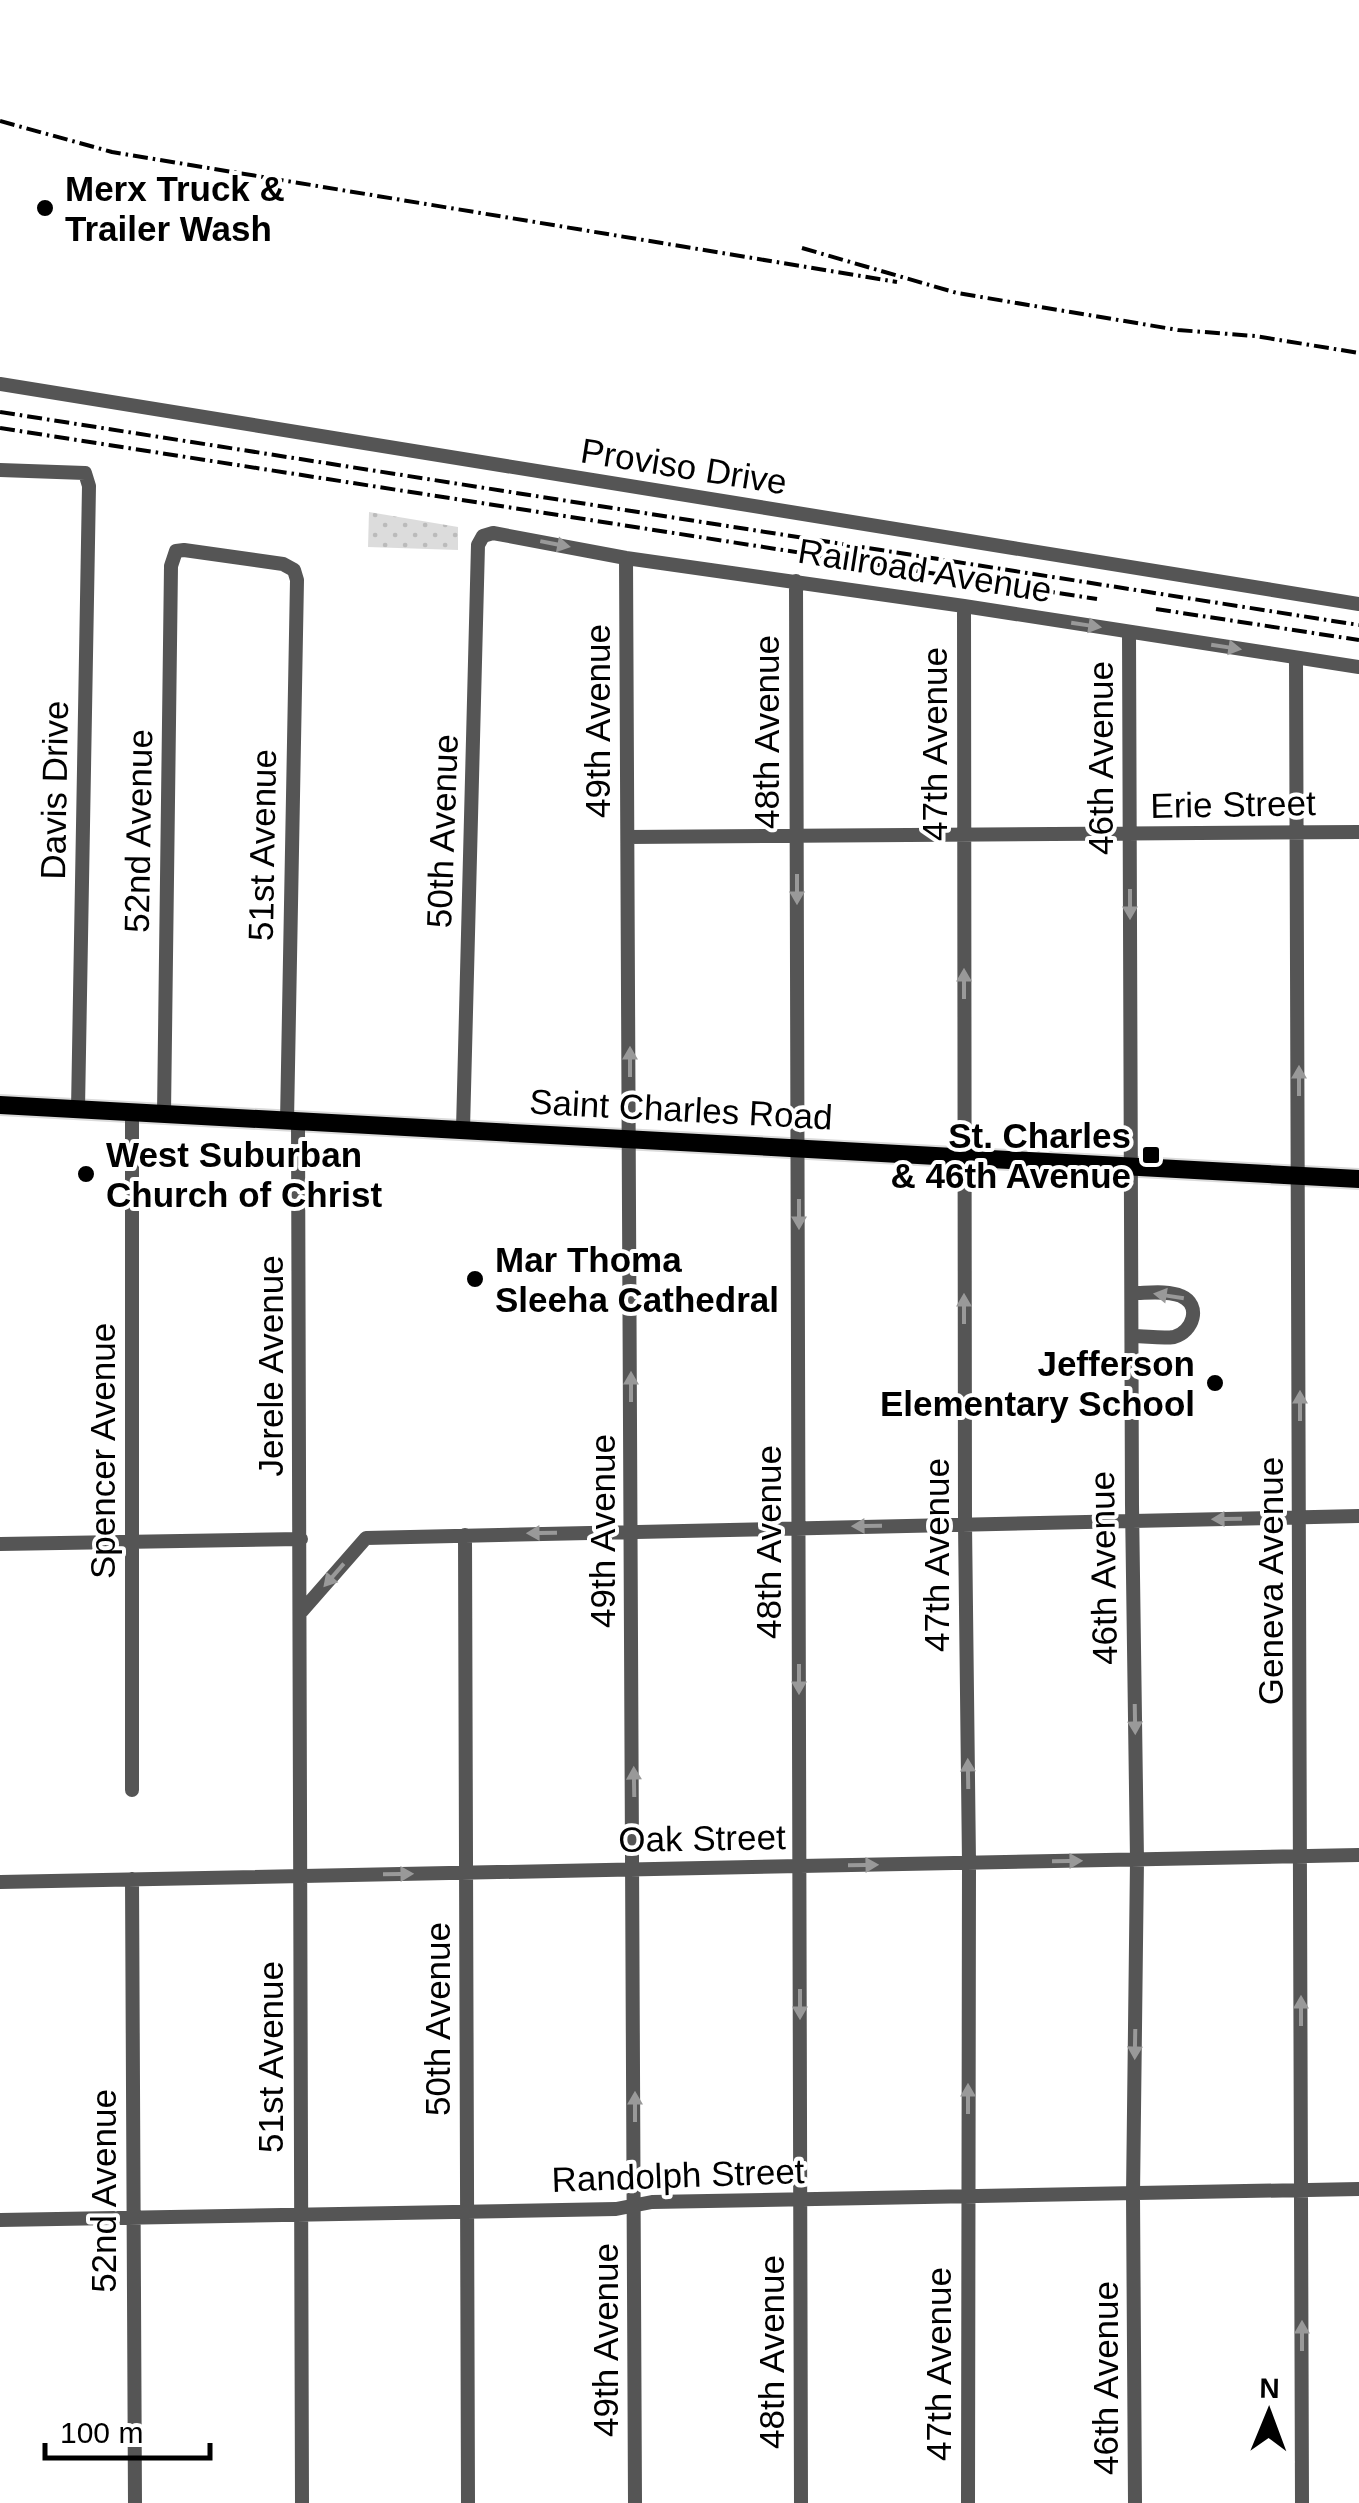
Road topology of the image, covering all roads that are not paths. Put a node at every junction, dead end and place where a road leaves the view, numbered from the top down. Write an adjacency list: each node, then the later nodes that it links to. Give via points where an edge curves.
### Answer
1 (0, 384): 7 (street, Proviso Drive)
2 (0, 470): 19 (street, Davis Drive, via 85,473 89,486)
3 (483, 536): 5 (street, Railroad Avenue, one-way to 5); 23 (street, 50th Avenue)
4 (176, 550): 21 (street, 52nd Avenue); 22 (street, 51st Avenue, via 294,570)
5 (626, 558): 6 (street, Railroad Avenue); 16 (street, 49th Avenue)
6 (796, 581): 8 (street, Railroad Avenue); 17 (street, 48th Avenue)
7 (1359, 604)
8 (964, 606): 9 (street, Railroad Avenue, one-way to 9); 15 (street, 47th Avenue)
9 (1130, 632): 10 (street, Railroad Avenue, one-way to 10); 14 (street, 46th Avenue)
10 (1296, 658): 11 (street, Railroad Avenue); 13 (street, Geneva Avenue)
11 (1359, 667)
12 (1359, 832): 13 (street, Erie Street)
13 (1298, 833): 14 (street, Erie Street); 28 (street, Geneva Avenue, one-way to 13)
14 (1130, 835): 15 (street, Erie Street); 27 (street, 46th Avenue, one-way to 27)
15 (964, 836): 17 (street, Erie Street); 26 (street, 47th Avenue, one-way to 15)
16 (628, 837): 17 (street, Erie Street); 24 (street, 49th Avenue, one-way to 16)
17 (796, 838): 25 (street, 48th Avenue, one-way to 25)
18 (0, 1105): 19 (main road, Saint Charles Road)
19 (78, 1110): 20 (main road, Saint Charles Road)
20 (132, 1112): 21 (main road, Saint Charles Road); 40 (street, Spencer Avenue)
21 (164, 1114): 22 (main road, Saint Charles Road)
22 (292, 1121): 23 (main road, Saint Charles Road); 39 (street, Jerele Avenue)
23 (463, 1130): 24 (main road, Saint Charles Road)
24 (630, 1140): 25 (main road, Saint Charles Road); 37 (street, 49th Avenue, one-way to 24)
25 (799, 1148): 26 (main road, Saint Charles Road); 36 (street, 48th Avenue, one-way to 36)
26 (964, 1158): 27 (main road, Saint Charles Road); 35 (street, 47th Avenue, one-way to 26)
27 (1132, 1166): 28 (main road, Saint Charles Road); 30 (street, 46th Avenue)
28 (1298, 1176): 29 (main road, Saint Charles Road); 33 (street, Geneva Avenue, one-way to 28)
29 (1359, 1179)
30 (1133, 1294): 31 (street, 46th Avenue); 31 (street, one-way to 30, via 1174,1337 1194,1316 1178,1294)
31 (1133, 1336): 34 (street, 46th Avenue)
32 (1359, 1516): 33 (street)
33 (1300, 1517): 34 (street, one-way to 34); 45 (street, Geneva Avenue)
34 (1132, 1520): 35 (street); 46 (street, 46th Avenue, one-way to 46)
35 (965, 1524): 36 (street, one-way to 36); 47 (street, 47th Avenue, one-way to 35)
36 (798, 1528): 37 (street); 48 (street, 48th Avenue, one-way to 48)
37 (631, 1531): 38 (street, one-way to 38); 49 (street, 49th Avenue, one-way to 37)
38 (465, 1535): 42 (street, one-way to 42, via 366,1538); 50 (street, 50th Avenue)
39 (301, 1539): 40 (street); 42 (street, Jerele Avenue)
40 (132, 1541): 41 (street); 43 (street, Spencer Avenue)
41 (0, 1544)
42 (302, 1611): 51 (street, 51st Avenue)
43 (132, 1790)
44 (1359, 1855): 45 (street, Oak Street)
45 (1300, 1856): 46 (street, Oak Street); 55 (street, Geneva Avenue, one-way to 45)
46 (1137, 1860): 47 (street, Oak Street, one-way to 46); 56 (street, 46th Avenue, one-way to 56)
47 (969, 1863): 48 (street, Oak Street, one-way to 47); 57 (street, 47th Avenue, one-way to 47)
48 (799, 1866): 49 (street, Oak Street); 58 (street, 48th Avenue, one-way to 58)
49 (635, 1870): 50 (street, Oak Street); 59 (street, 49th Avenue, one-way to 49)
50 (467, 1873): 51 (street, Oak Street, one-way to 50); 60 (street, 50th Avenue)
51 (300, 1876): 52 (street, Oak Street); 61 (street, 51st Avenue)
52 (132, 1880): 53 (street, Oak Street); 62 (street, 52nd Avenue)
53 (0, 1882)
54 (1359, 2190): 55 (street, Randolph Street)
55 (1302, 2191): 56 (street, Randolph Street); 71 (street, Geneva Avenue, one-way to 55)
56 (1133, 2195): 57 (street, Randolph Street); 70 (street, 46th Avenue)
57 (967, 2196): 58 (street, Randolph Street); 69 (street, 47th Avenue)
58 (801, 2200): 59 (street, Randolph Street); 68 (street, 48th Avenue)
59 (634, 2205): 60 (street, Randolph Street); 67 (street, 49th Avenue)
60 (467, 2211): 61 (street, Randolph Street); 66 (street, 50th Avenue)
61 (299, 2214): 62 (street, Randolph Street); 65 (street, 51st Avenue)
62 (133, 2218): 63 (street, Randolph Street); 64 (street, 52nd Avenue)
63 (0, 2220)
64 (135, 2503)
65 (302, 2503)
66 (468, 2503)
67 (635, 2503)
68 (801, 2503)
69 (968, 2503)
70 (1135, 2503)
71 (1302, 2503)

